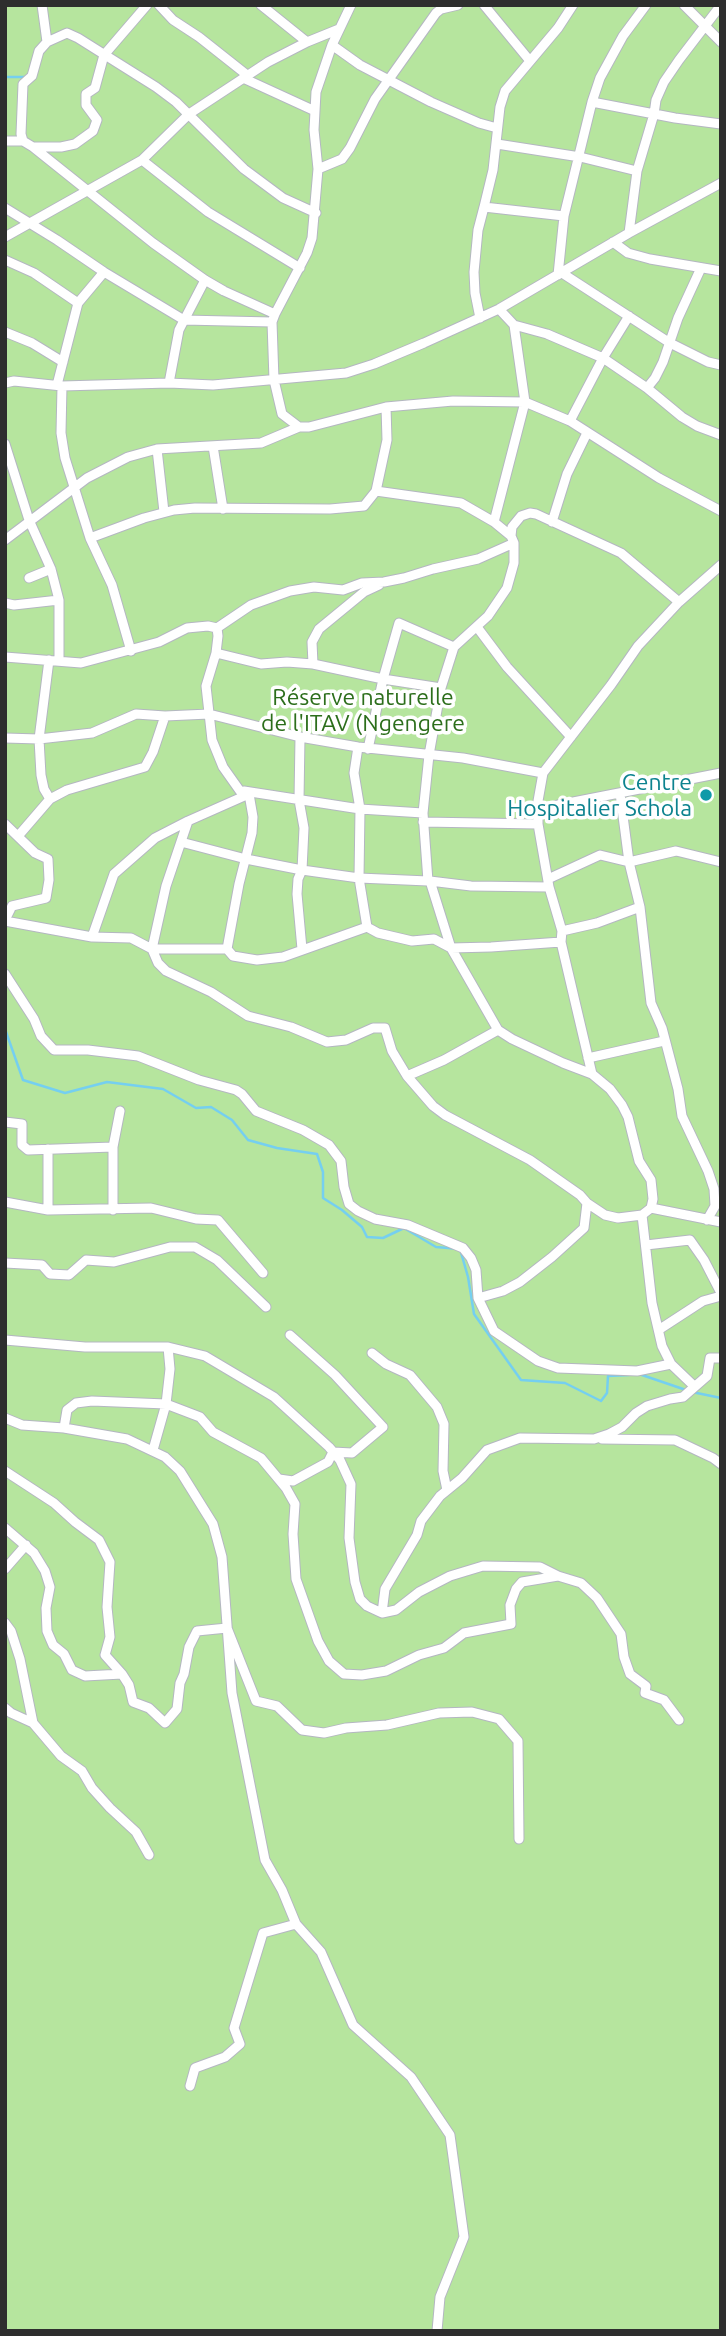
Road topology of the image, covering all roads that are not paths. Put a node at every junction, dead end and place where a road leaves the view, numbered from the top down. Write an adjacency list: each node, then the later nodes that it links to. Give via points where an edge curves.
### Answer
1 (42, 5): 14 (street)
2 (147, 5): 18 (street)
3 (159, 5): 20 (street)
4 (261, 5): 15 (street)
5 (351, 5): 13 (street)
6 (458, 5): 21 (street, via 436,13)
7 (484, 5): 19 (street)
8 (573, 5): 19 (street)
9 (646, 5): 22 (street, via 600,78)
10 (684, 5): 12 (street)
11 (721, 5): 12 (street)
12 (705, 25): 16 (street); 25 (street, via 664,82)
13 (339, 29): 15 (street); 17 (street)
14 (47, 42): 18 (street, via 67,33); 29 (street, via 39,51 32,76 23,84)
15 (307, 42): 20 (street)
16 (721, 42)
17 (332, 45): 21 (street); 23 (street, via 316,92)
18 (104, 55): 24 (street); 31 (street, via 95,88 85,99 97,120 93,131 75,144)
19 (530, 61): 27 (street, via 505,91)
20 (245, 77): 23 (street); 24 (street)
21 (390, 80): 27 (street); 34 (street, via 342,159)
22 (592, 102): 25 (street); 32 (street)
23 (315, 111): 34 (street)
24 (189, 114): 33 (street); 40 (street, via 244,169 284,198)
25 (654, 114): 26 (street); 35 (street)
26 (721, 124)
27 (498, 128): 30 (street)
28 (5, 141): 29 (street)
29 (23, 141): 31 (street)
30 (497, 144): 32 (street); 38 (street)
31 (33, 147): 37 (street)
32 (580, 158): 35 (street); 41 (street)
33 (142, 160): 37 (street); 47 (street, via 208,212)
34 (318, 169): 40 (street)
35 (637, 171): 43 (street)
36 (721, 183): 43 (street)
37 (90, 191): 42 (street); 52 (street)
38 (484, 207): 41 (street); 57 (street, via 474,272)
39 (5, 208): 42 (street)
40 (316, 213): 47 (street)
41 (564, 216): 51 (street)
42 (30, 224): 44 (street); 50 (street)
43 (629, 233): 45 (street)
44 (5, 237)
45 (613, 242): 48 (street, via 628,253); 51 (street)
46 (5, 260): 53 (street, via 34,273)
47 (300, 268): 56 (street)
48 (702, 268): 49 (street); 61 (street)
49 (721, 271)
50 (104, 272): 53 (street); 58 (street)
51 (560, 274): 54 (street); 55 (street)
52 (205, 280): 56 (street); 58 (street)
53 (78, 303): 63 (street)
54 (499, 309): 57 (street); 59 (street)
55 (629, 316): 61 (street); 62 (street)
56 (274, 318): 58 (street); 66 (street)
57 (480, 318): 66 (street, via 355,370)
58 (184, 320): 68 (street, via 178,330)
59 (514, 325): 62 (street); 71 (street)
60 (5, 331): 63 (street)
61 (670, 343): 64 (street); 70 (street)
62 (603, 358): 70 (street); 73 (street)
63 (63, 362): 69 (street)
64 (721, 365)
65 (5, 374): 67 (street)
66 (274, 380): 68 (street); 74 (street, via 282,414)
67 (10, 382): 69 (street)
68 (169, 383): 69 (street)
69 (60, 386): 80 (street, via 62,445)
70 (647, 388): 76 (street, via 682,417)
71 (525, 402): 72 (street, via 453,401); 73 (street); 86 (street)
72 (386, 407): 74 (street); 81 (street, via 387,440)
73 (570, 421): 75 (street)
74 (299, 427): 78 (street, via 261,443)
75 (587, 433): 83 (street); 87 (street, via 567,474)
76 (721, 435)
77 (5, 443): 85 (street)
78 (213, 446): 79 (street); 82 (street)
79 (157, 449): 80 (street, via 128,457); 84 (street)
80 (75, 487): 85 (street); 88 (street)
81 (376, 491): 82 (street, via 364,506); 86 (street, via 461,503)
82 (223, 509): 84 (street)
83 (721, 511)
84 (164, 512): 88 (street)
85 (29, 520): 89 (street); 92 (street)
86 (494, 522): 90 (street)
87 (552, 522): 90 (street, via 530,513 521,516 512,527); 96 (street, via 621,553)
88 (90, 538): 101 (street, via 112,584)
89 (5, 540)
90 (512, 540): 94 (street, via 478,559); 98 (street, via 514,563 507,588)
91 (721, 565): 96 (street)
92 (51, 569): 93 (street); 95 (street)
93 (29, 578)
94 (384, 582): 99 (street, via 343,590 314,587 290,591 251,605); 105 (street, via 364,592 319,629 312,642)
95 (60, 600): 97 (street); 104 (street)
96 (679, 602): 111 (street, via 638,646)
97 (5, 603)
98 (477, 627): 100 (street); 111 (street)
99 (217, 628): 101 (street, via 187,628); 102 (street)
100 (454, 647): 106 (street, via 399,623); 107 (street)
101 (131, 651): 104 (street, via 81,663)
102 (216, 653): 105 (street, via 261,664); 108 (street, via 206,686)
103 (5, 657): 104 (street)
104 (54, 660): 113 (street)
105 (313, 664): 106 (street)
106 (383, 679): 107 (street); 115 (street)
107 (441, 688): 116 (street)
108 (208, 714): 109 (street); 110 (street); 119 (street, via 223,767)
109 (165, 716): 113 (street, via 136,714 92,733); 121 (street, via 145,767 92,781)
110 (300, 737): 114 (street); 122 (street)
111 (571, 737): 117 (street)
112 (5, 738): 113 (street)
113 (39, 739): 121 (street, via 41,775)
114 (358, 747): 115 (street); 123 (street, via 354,773)
115 (368, 749): 116 (street)
116 (429, 755): 117 (street); 125 (street)
117 (543, 773): 124 (street)
118 (721, 773): 120 (street)
119 (245, 793): 122 (street); 126 (street); 131 (street, via 253,817)
120 (620, 793): 124 (street); 132 (street)
121 (50, 799): 129 (street)
122 (299, 800): 123 (street); 134 (street, via 304,828)
123 (360, 808): 125 (street); 135 (street)
124 (537, 812): 128 (street)
125 (423, 818): 128 (street); 136 (street)
126 (188, 821): 130 (street); 142 (street, via 155,838 114,874)
127 (5, 824): 129 (street)
128 (538, 824): 137 (street)
129 (19, 835): 139 (street, via 35,853 48,859 49,880 46,898 12,906)
130 (181, 842): 131 (street); 146 (street)
131 (246, 859): 134 (street); 147 (street)
132 (629, 862): 133 (street, via 676,851); 137 (street, via 600,855); 138 (street)
133 (721, 862)
134 (302, 870): 135 (street); 145 (street, via 298,880)
135 (359, 878): 136 (street); 140 (street)
136 (429, 881): 137 (street, via 471,886); 144 (street)
137 (549, 883): 141 (street)
138 (640, 907): 141 (street); 150 (street, via 651,1003)
139 (5, 920): 142 (street)
140 (367, 927): 144 (street, via 412,942 434,939); 145 (street)
141 (562, 931): 143 (street)
142 (92, 937): 146 (street, via 131,938)
143 (561, 942): 144 (street); 151 (street)
144 (451, 947): 149 (street)
145 (302, 948): 147 (street, via 283,957 257,960 233,956)
146 (152, 949): 147 (street); 153 (street, via 166,971 247,1016 327,1042 385,1028)
147 (227, 949)
148 (5, 974): 170 (street, via 54,1050 138,1056 236,1090 256,1111 329,1145 341,1161 349,1204 375,1219 408,1225 463,1248 475,1270)
149 (498, 1030): 152 (street); 153 (street)
150 (664, 1041): 151 (street); 164 (street, via 682,1115 714,1189 715,1206)
151 (588, 1058): 152 (street)
152 (592, 1074): 160 (street, via 610,1089 628,1117 639,1161 651,1180)
153 (407, 1076): 159 (street, via 445,1115 530,1160)
154 (120, 1111): 156 (street)
155 (5, 1122): 157 (street, via 22,1124 24,1149)
156 (113, 1147): 157 (street); 162 (street)
157 (48, 1149): 161 (street)
158 (5, 1202): 161 (street)
159 (587, 1203): 163 (street, via 618,1218); 170 (street, via 584,1228 552,1257 520,1282)
160 (651, 1208): 163 (street); 164 (street)
161 (48, 1210): 162 (street)
162 (113, 1210): 168 (street, via 151,1208 218,1220)
163 (642, 1215): 166 (street)
164 (708, 1220): 165 (street)
165 (721, 1222)
166 (646, 1245): 169 (street, via 690,1240); 172 (street, via 652,1303)
167 (5, 1263): 171 (street, via 42,1265 50,1274 69,1275 86,1260 114,1262 170,1247 195,1247 217,1260)
168 (263, 1273)
169 (721, 1295): 172 (street, via 703,1301)
170 (478, 1298): 178 (street, via 494,1331 538,1361 558,1368 637,1371)
171 (266, 1307)
172 (660, 1329): 178 (street)
173 (290, 1335): 185 (street, via 383,1427 352,1453)
174 (5, 1340): 175 (street, via 85,1347)
175 (168, 1347): 180 (street); 185 (street, via 205,1356 274,1397)
176 (372, 1353): 189 (street, via 410,1375 437,1407 444,1424)
177 (721, 1358): 179 (street, via 710,1358 706,1376)
178 (671, 1364): 179 (street)
179 (694, 1386): 183 (street, via 683,1397 647,1406 622,1427)
180 (166, 1404): 182 (street, via 76,1403 67,1410); 184 (street); 188 (street, via 201,1417 213,1432 261,1458)
181 (5, 1418): 182 (street)
182 (64, 1428): 184 (street, via 127,1439)
183 (594, 1439): 186 (street, via 675,1440); 189 (street, via 520,1438 487,1450)
184 (153, 1450): 196 (street, via 180,1471 213,1524 222,1557)
185 (333, 1452): 188 (street, via 328,1462 293,1481); 194 (street, via 351,1483 349,1538 357,1591 366,1606)
186 (721, 1464)
187 (5, 1472): 197 (street, via 54,1503 99,1540 110,1562 110,1637 104,1655)
188 (279, 1479): 193 (street, via 295,1504 296,1579 318,1642 344,1674 386,1671 444,1648 464,1633 511,1624 510,1605 522,1582)
189 (447, 1490): 194 (street, via 421,1521 385,1589)
190 (5, 1528): 191 (street)
191 (26, 1545): 192 (street); 197 (street, via 45,1571 50,1587 47,1631 72,1670 85,1676)
192 (5, 1569)
193 (558, 1576): 194 (street, via 540,1567 482,1566 450,1576 397,1609); 199 (street, via 581,1583 597,1598 621,1634 630,1674 646,1686 645,1693 664,1700)
194 (382, 1613)
195 (5, 1623): 200 (street, via 20,1659)
196 (227, 1628): 197 (street, via 197,1631 189,1647 177,1709 165,1723 149,1708 133,1702); 201 (street, via 256,1701 277,1706 302,1730 324,1733 439,1713 472,1712 499,1719 517,1741); 203 (street, via 232,1693 265,1860)
197 (122, 1674)
198 (5, 1708): 200 (street)
199 (679, 1720)
200 (33, 1723): 202 (street, via 61,1756 82,1770 92,1788 136,1832)
201 (519, 1839)
202 (149, 1855)
203 (296, 1924): 204 (street, via 262,1933 234,2028 240,2044 225,2057 195,2068); 205 (street, via 321,1952 353,2025 411,2077 450,2135 464,2237 440,2297)
204 (191, 2086)
205 (437, 2331)

